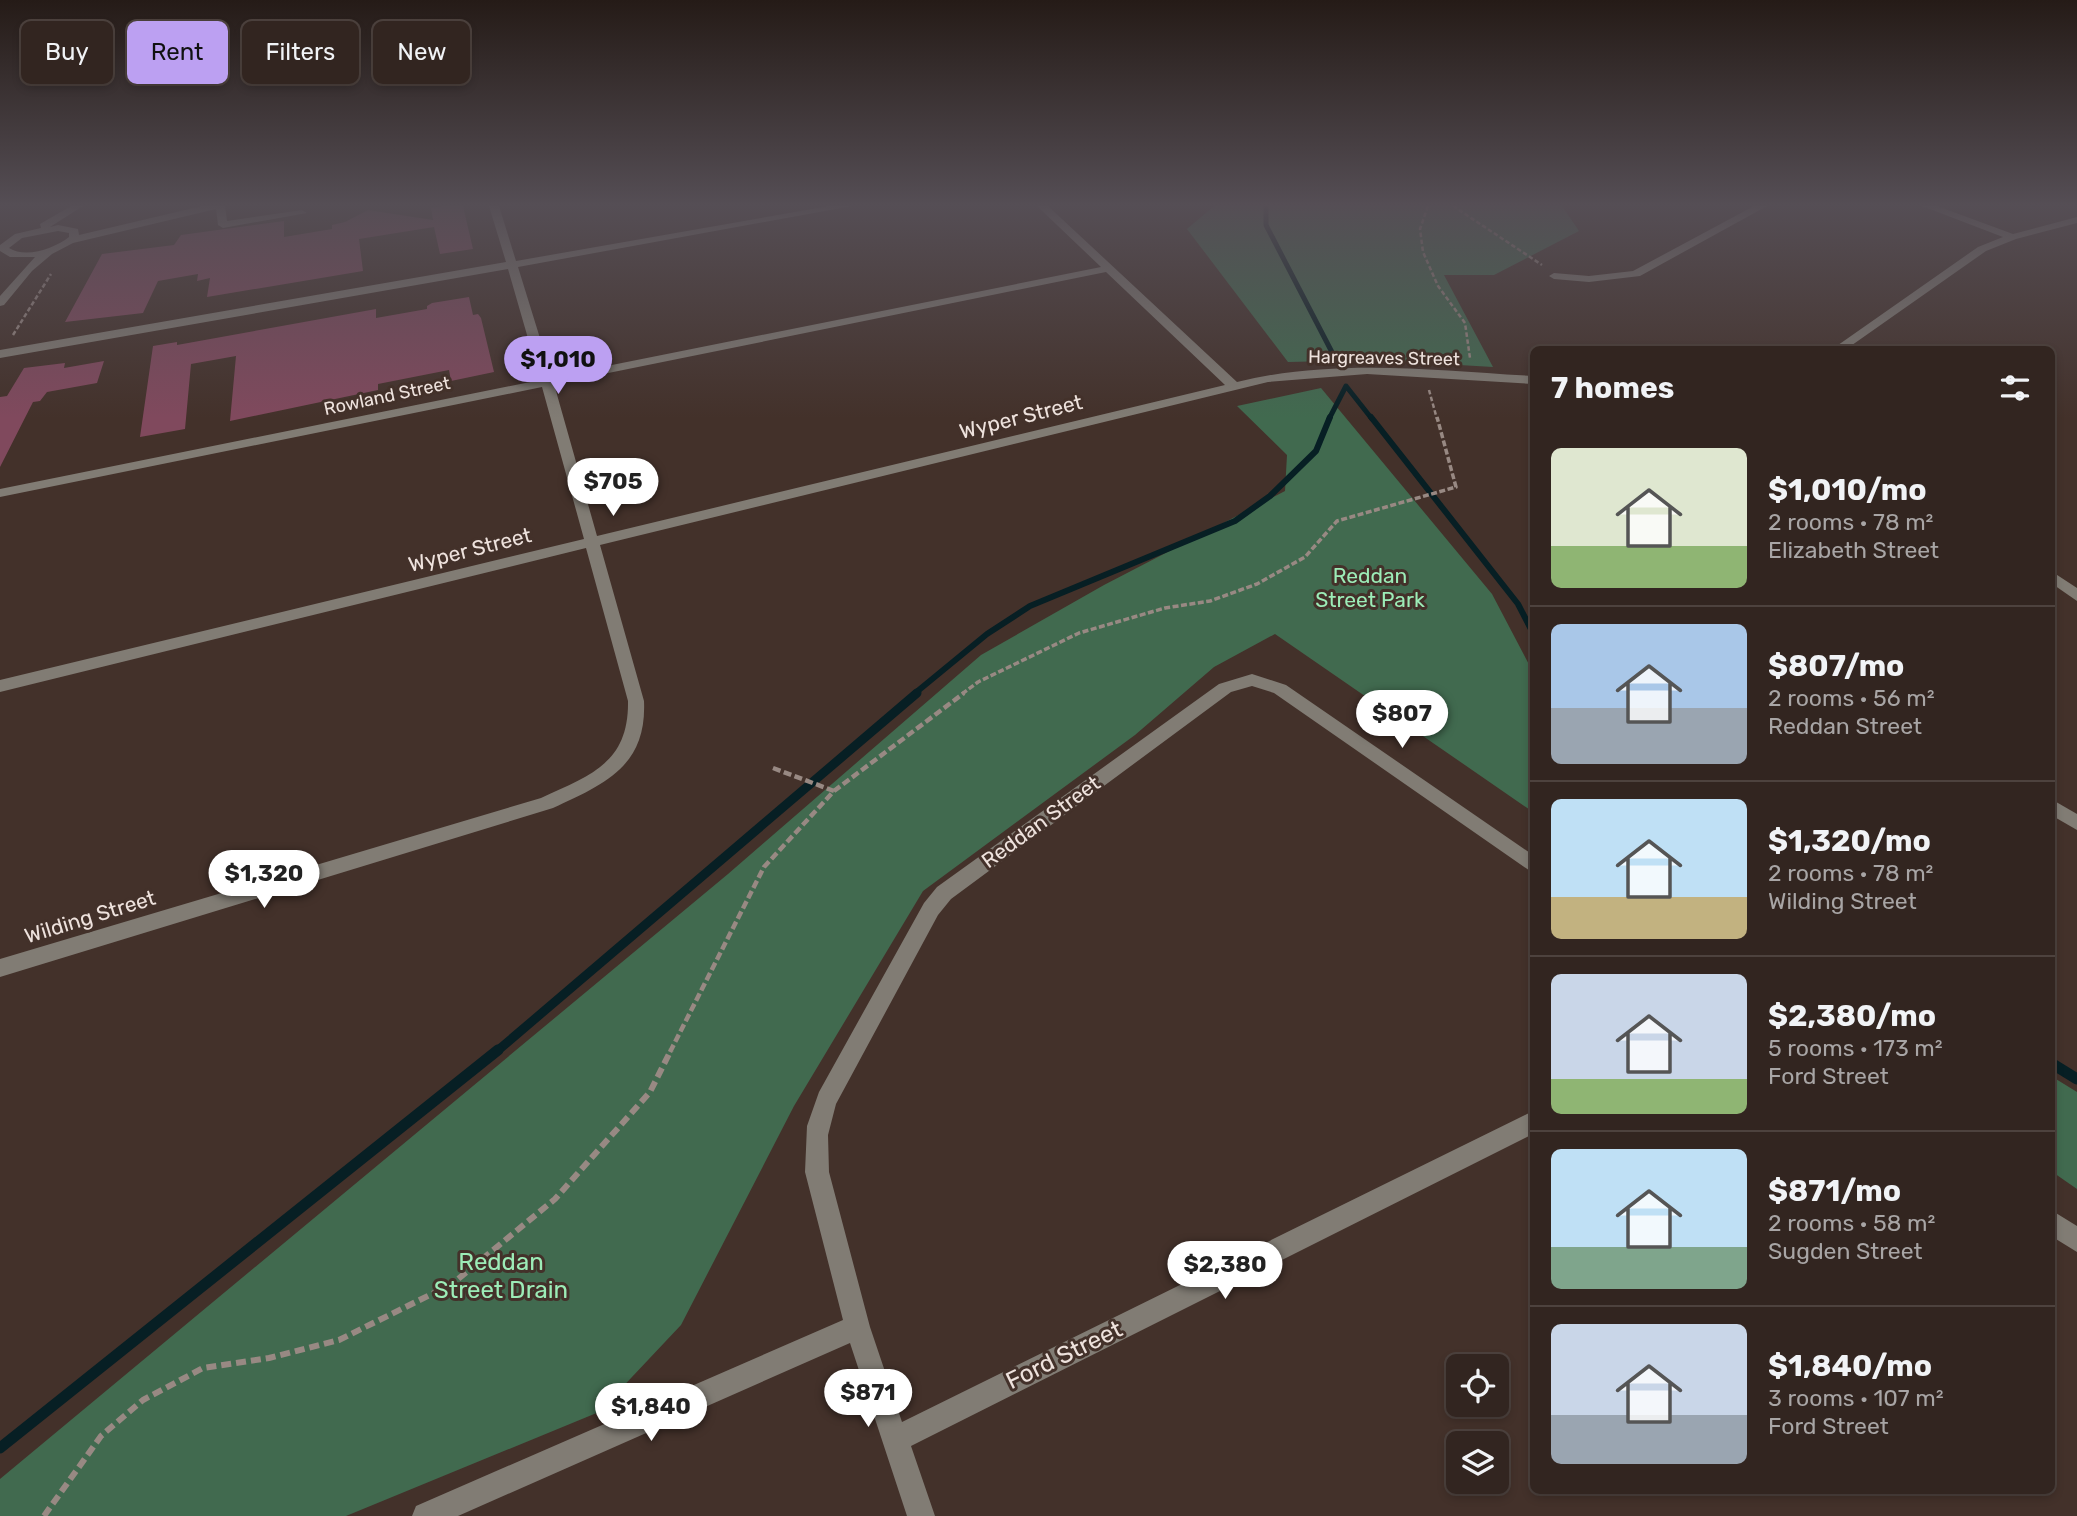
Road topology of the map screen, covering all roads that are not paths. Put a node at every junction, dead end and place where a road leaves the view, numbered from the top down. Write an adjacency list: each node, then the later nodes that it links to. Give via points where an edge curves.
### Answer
1 (13, 277): 10 (street)
2 (22, 277): 10 (street)
3 (444, 277): 13 (street)
4 (515, 277): 15 (street, Wilding Street)
5 (1066, 277): 15 (street, Rowland Street)
6 (1119, 277): 16 (street)
7 (1563, 277): 8 (street)
8 (1610, 277)
9 (1942, 277): 12 (street)
10 (7, 292): 11 (street)
11 (0, 303)
12 (1843, 346)
13 (0, 354)
14 (1530, 380): 16 (street, Hargreaves Street, via 1382,372 1299,374)
15 (547, 381): 17 (street, Rowland Street); 18 (street, Wilding Street)
16 (1235, 387): 18 (street, Wyper Street)
17 (0, 493)
18 (592, 542): 21 (street, Wyper Street); 25 (street, Wilding Street, via 636,701 637,731 632,746 601,776 516,813)
19 (2055, 579): 20 (street)
20 (2077, 596)
21 (0, 686)
22 (2055, 809): 23 (street)
23 (2077, 823)
24 (1530, 863): 29 (street, Reddan Street, via 1280,689 1252,680 1225,688 962,879 931,909 817,1123 817,1172)
25 (0, 968)
26 (1530, 1123): 30 (street, Ford Street)
27 (2055, 1225): 28 (street)
28 (2077, 1240)
29 (857, 1327): 30 (street, Reddan Street); 31 (street)
30 (897, 1438): 32 (street, Reddan Street)
31 (426, 1516)
32 (921, 1516)

